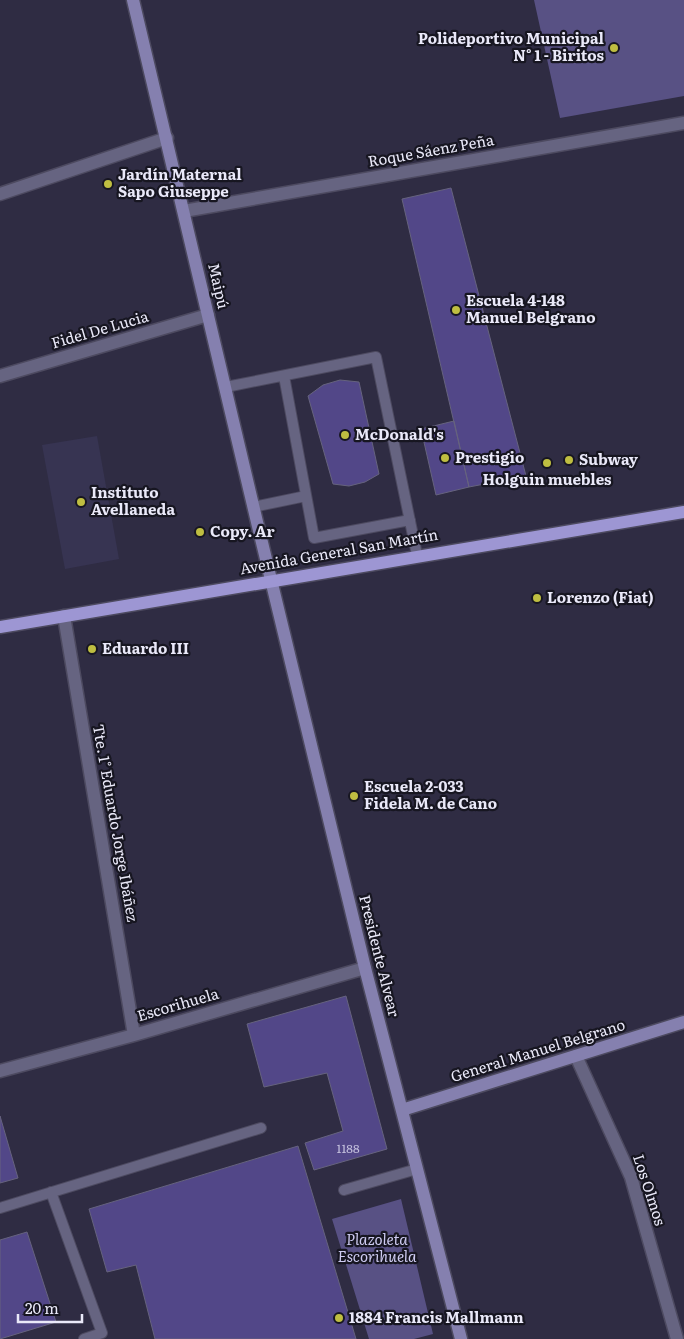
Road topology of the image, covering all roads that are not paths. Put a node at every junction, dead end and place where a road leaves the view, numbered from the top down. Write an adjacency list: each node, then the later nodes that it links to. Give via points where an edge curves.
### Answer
1 (133, 0): 3 (street, Maipú)
2 (684, 122): 5 (street, Roque Sáenz Peña)
3 (167, 138): 4 (street); 5 (street, Maipú)
4 (0, 194)
5 (184, 211): 6 (street, Maipú)
6 (208, 315): 7 (street, Fidel De Lucia); 9 (street, Maipú)
7 (0, 376)
8 (284, 376): 9 (lane); 10 (lane); 13 (lane, via 376,357)
9 (226, 387): 11 (street, Maipú)
10 (306, 496): 11 (lane); 13 (lane, via 314,538)
11 (254, 507): 15 (street, Maipú)
12 (684, 512): 14 (main road, Avenida General San Martín)
13 (410, 520): 14 (lane)
14 (417, 556): 15 (main road, Avenida General San Martín)
15 (271, 580): 16 (main road, Avenida General San Martín); 18 (street, Presidente Alvear)
16 (64, 616): 17 (main road, Avenida General San Martín); 20 (street, Tte. 1° Eduardo Jorge Ibáñez)
17 (0, 627)
18 (365, 968): 20 (street, Escorihuela); 23 (street, Presidente Alvear)
19 (684, 1022): 21 (street, General Manuel Belgrano)
20 (134, 1035): 22 (street, Escorihuela)
21 (576, 1056): 23 (street, General Manuel Belgrano); 31 (street, Los Olmos, via 631,1177)
22 (0, 1071)
23 (402, 1110): 25 (street, Presidente Alvear)
24 (260, 1128): 27 (lane)
25 (417, 1169): 26 (lane); 30 (street, Presidente Alvear)
26 (344, 1190)
27 (51, 1192): 28 (lane); 29 (lane, via 102,1334)
28 (0, 1208)
29 (84, 1339)
30 (460, 1339)
31 (677, 1339)

